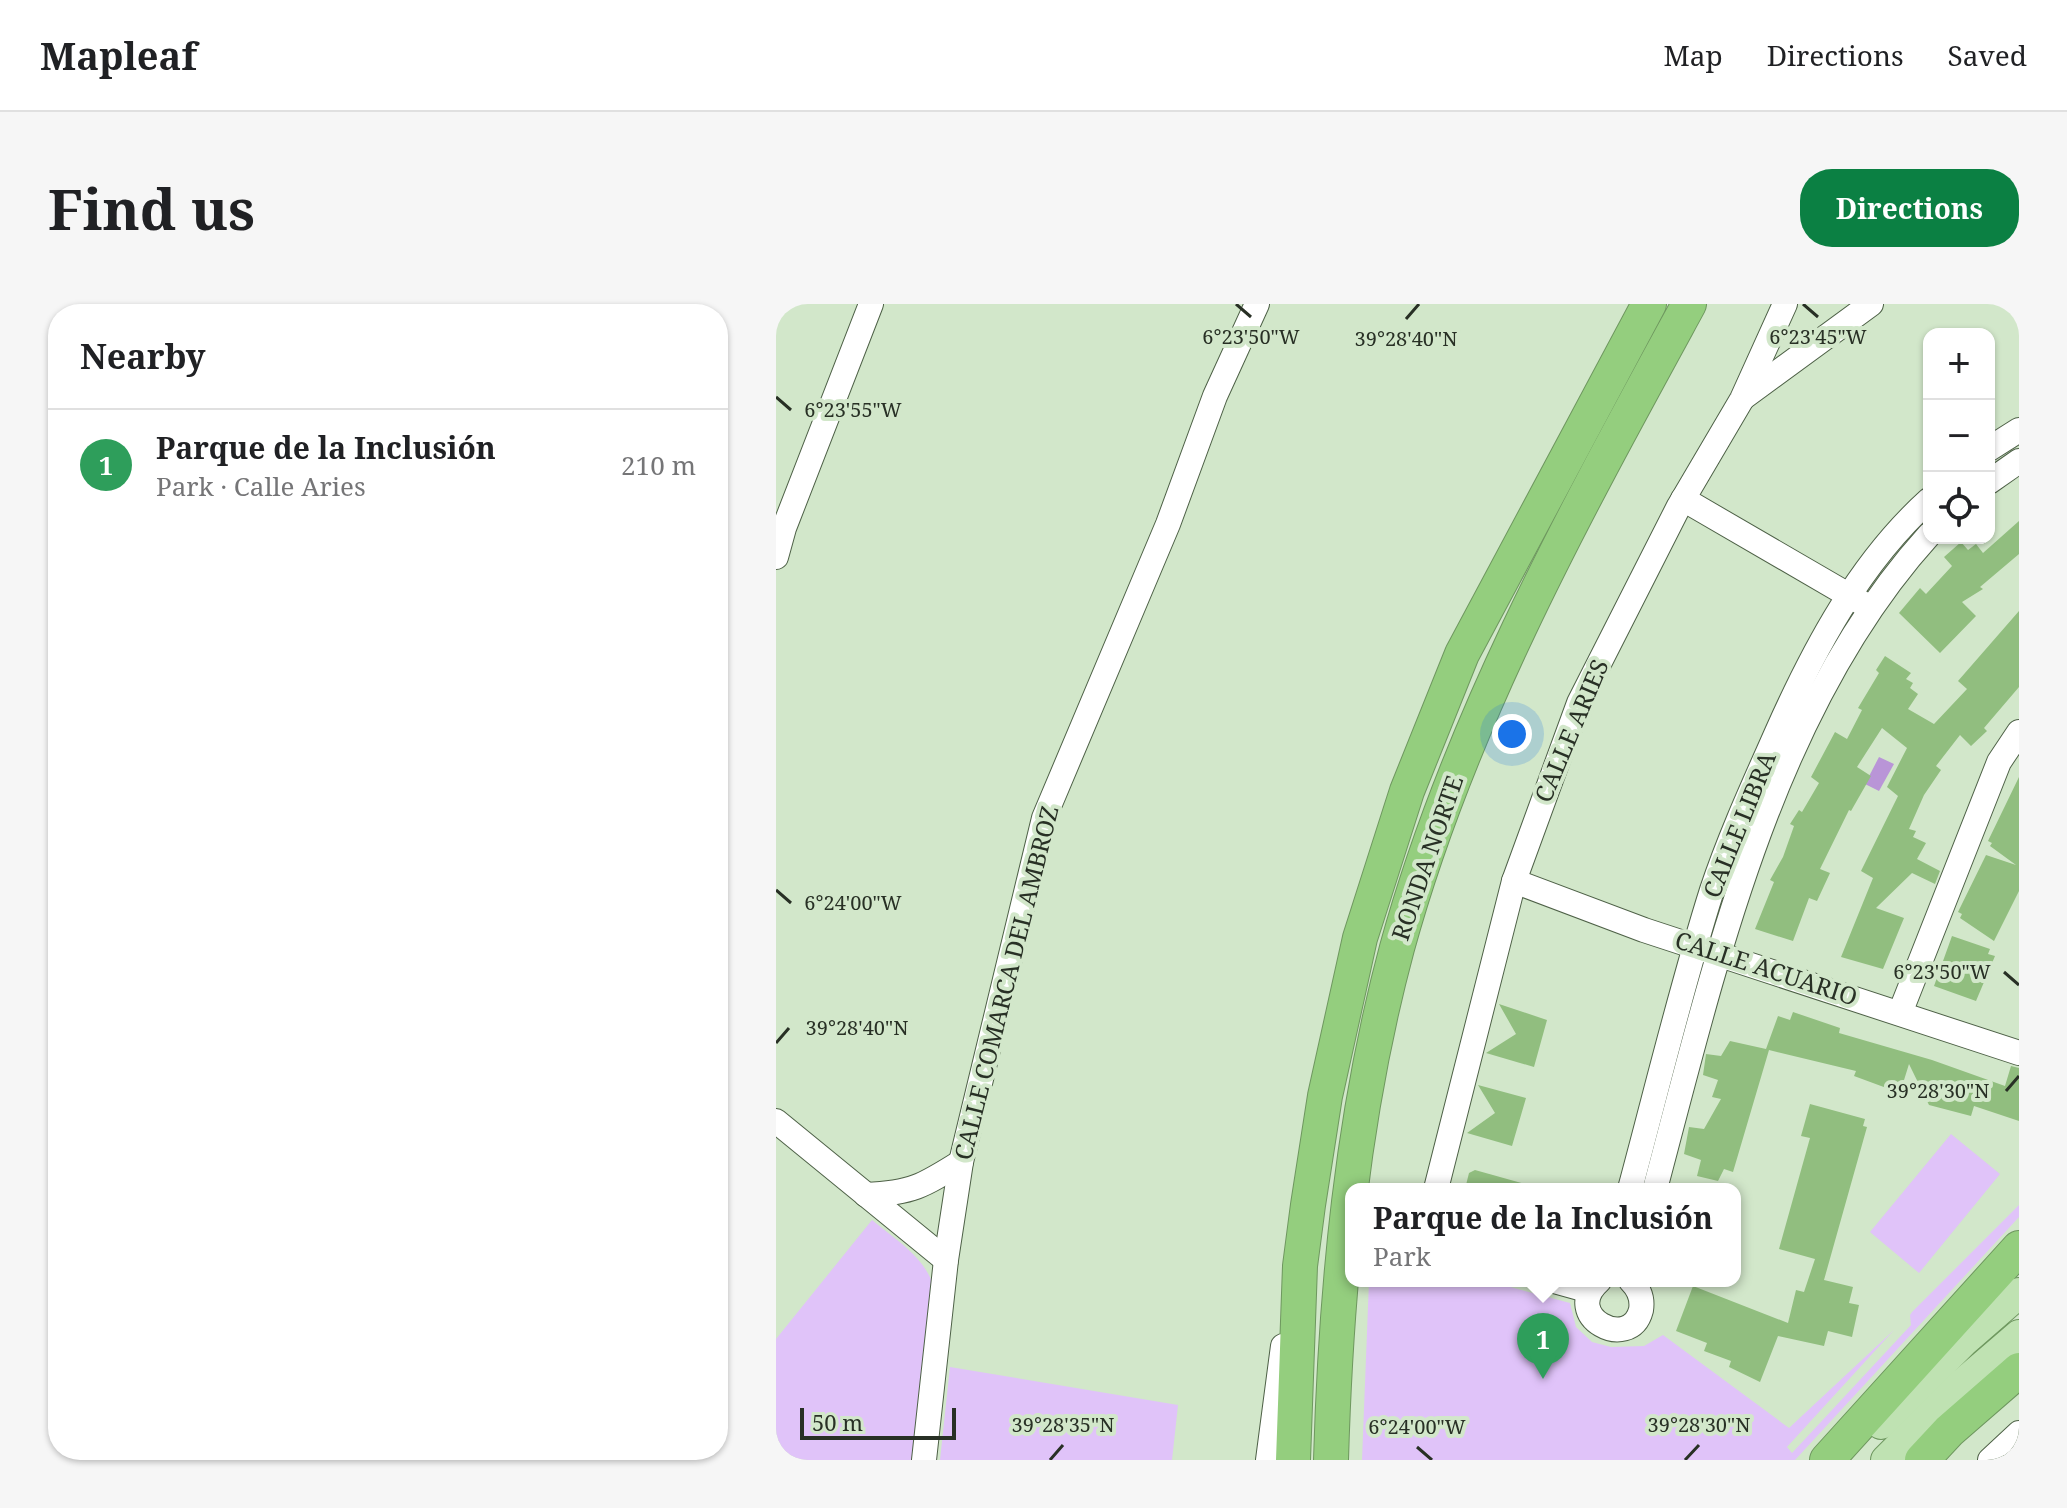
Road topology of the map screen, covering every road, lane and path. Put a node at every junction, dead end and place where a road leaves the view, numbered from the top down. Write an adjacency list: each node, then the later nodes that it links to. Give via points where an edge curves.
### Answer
1 (871, 304): 14 (street)
2 (1257, 304): 25 (street, CALLE COMARCA DEL AMBROZ, via 1044,818)
3 (1649, 304): 34 (highway, RONDA NORTE, via 1462,654 1407,791 1360,938 1334,1053)
4 (1689, 304): 26 (highway, RONDA NORTE, via 1511,641 1446,798 1397,948 1358,1123)
5 (1785, 304): 7 (street, CALLE ARIES)
6 (1871, 304): 7 (street)
7 (1742, 399): 12 (street, CALLE ARIES)
8 (2019, 430): 9 (street)
9 (1995, 445)
10 (2019, 461): 11 (street)
11 (1995, 478)
12 (1683, 499): 17 (street); 19 (street, CALLE ARIES, via 1579,703)
13 (1923, 506): 17 (street, CALLE LIBRA, via 1881,552)
14 (780, 527): 16 (street)
15 (1923, 542): 17 (street, CALLE LIBRA)
16 (776, 557)
17 (1860, 602): 20 (street, CALLE LIBRA, via 1796,692 1741,813); 21 (street, CALLE LIBRA, via 1784,771)
18 (2019, 732): 22 (street, via 1999,762)
19 (1514, 881): 20 (street, CALLE ACUARIO); 27 (street, CALLE ARIES)
20 (1696, 945): 21 (street, CALLE ACUARIO); 28 (street, CALLE LIBRA)
21 (1719, 954): 22 (street, CALLE ACUARIO); 29 (street, CALLE LIBRA)
22 (1900, 1013): 23 (street, CALLE ACUARIO)
23 (2019, 1053)
24 (776, 1121): 30 (street)
25 (961, 1162): 30 (street, via 928,1184); 33 (street, CALLE COMARCA DEL AMBROZ)
26 (1351, 1183)
27 (1438, 1183)
28 (1632, 1183)
29 (1657, 1183)
30 (866, 1195): 33 (street)
31 (1345, 1242): 41 (highway, RONDA NORTE)
32 (2019, 1248): 45 (highway)
33 (946, 1260): 42 (street, CALLE COMARCA DEL AMBROZ)
34 (1300, 1266): 43 (street, via 1284,1335); 44 (highway, RONDA NORTE)
35 (1594, 1287): 36 (street, via 1588,1309 1607,1328 1633,1322 1641,1308)
36 (1636, 1287)
37 (2019, 1293): 46 (main road)
38 (2019, 1335): 47 (main road)
39 (2019, 1370): 48 (highway)
40 (2019, 1433): 49 (street)
41 (1333, 1449)
42 (924, 1460)
43 (1268, 1460)
44 (1293, 1460)
45 (1827, 1460)
46 (1847, 1460)
47 (1886, 1460)
48 (1922, 1460)
49 (1990, 1460)

